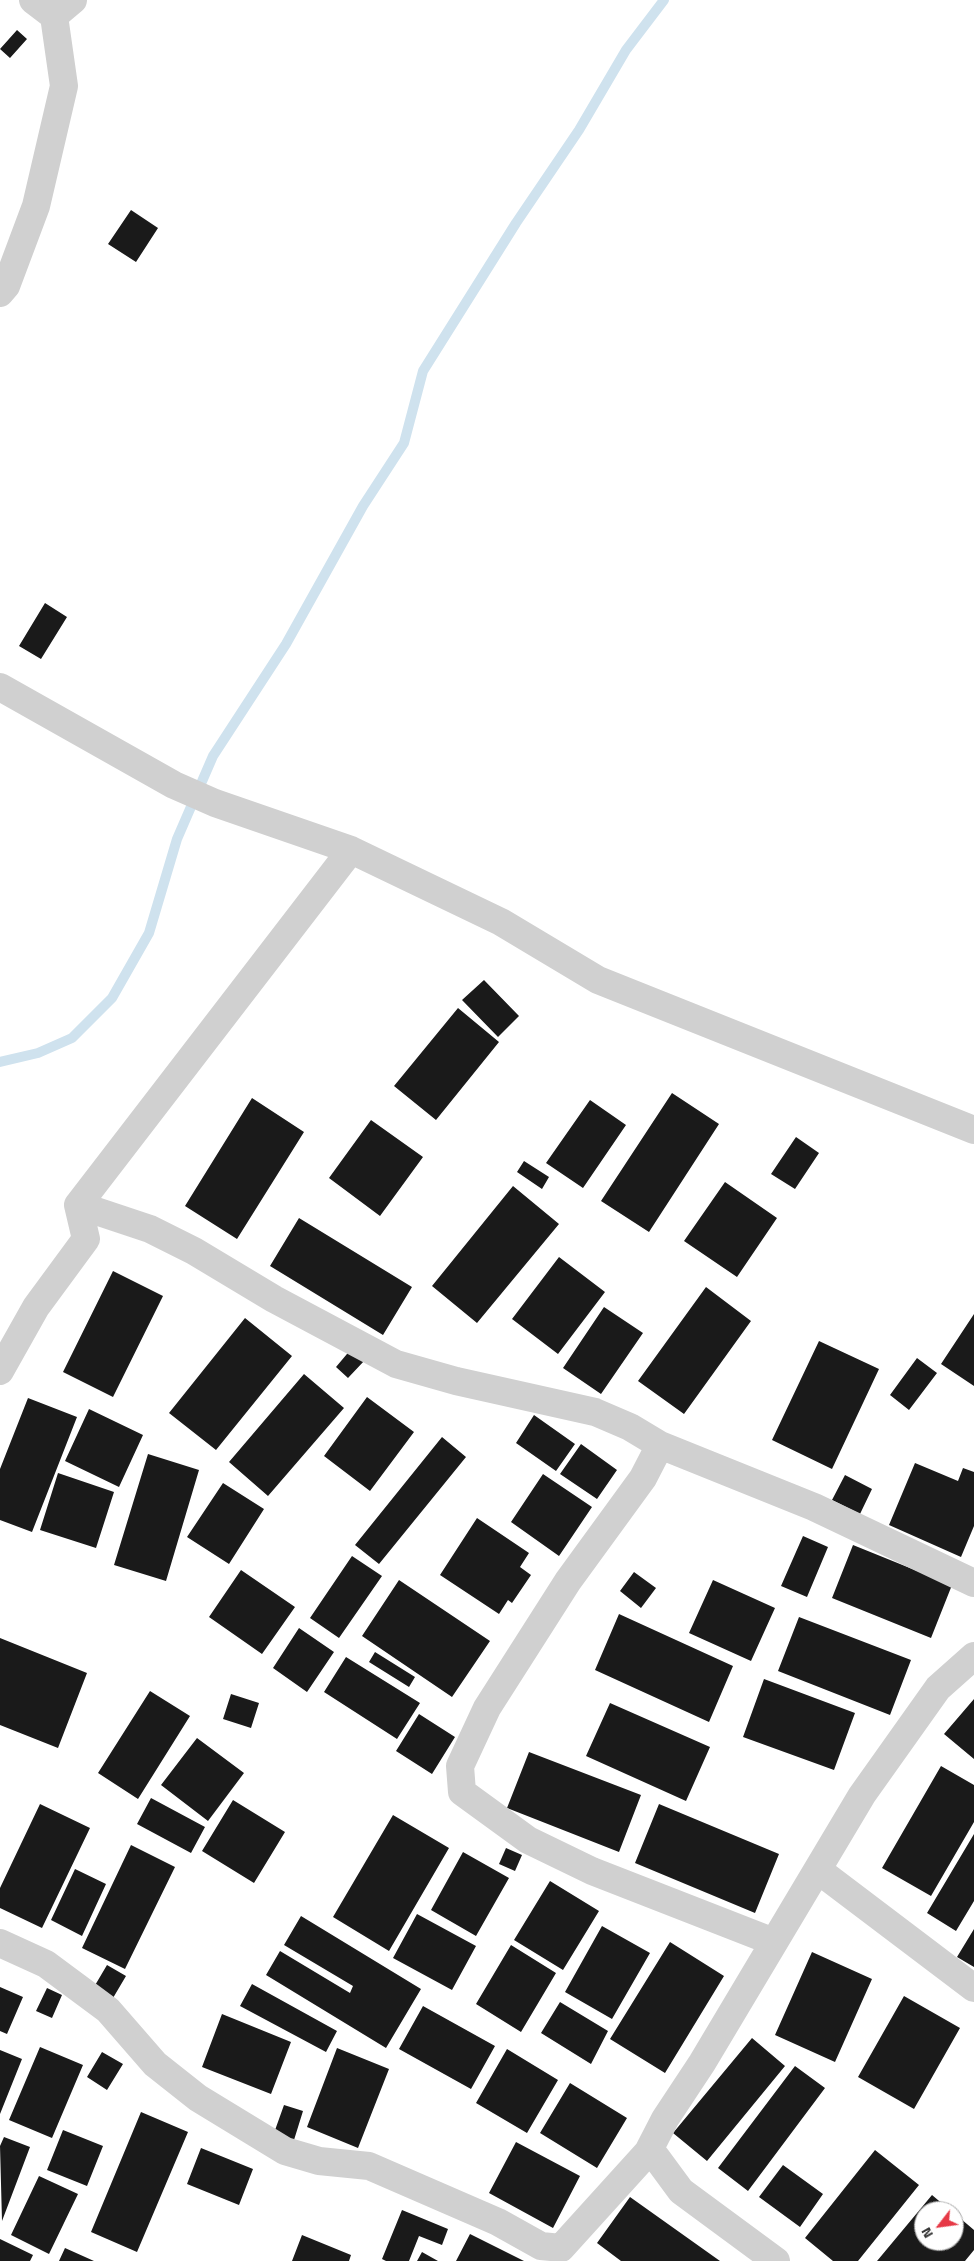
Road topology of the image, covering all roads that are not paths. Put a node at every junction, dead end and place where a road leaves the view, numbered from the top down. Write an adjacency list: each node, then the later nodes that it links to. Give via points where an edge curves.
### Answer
1 (53, 5): 2 (street, via 64,86 36,206 6,286)
2 (0, 293)
3 (0, 687): 4 (street, via 174,785 215,803)
4 (351, 850): 5 (street, via 502,922 598,980); 6 (street)
5 (974, 1130)
6 (78, 1205): 7 (street, via 86,1238 36,1307); 8 (street, via 150,1229 194,1251 274,1299 396,1364 595,1412)
7 (0, 1371)
8 (660, 1445): 9 (street, via 814,1507); 12 (street, via 643,1478 568,1581 487,1708 460,1766 462,1792 544,1848 592,1871)
9 (974, 1584)
10 (974, 1656): 11 (street, via 938,1688 862,1795)
11 (818, 1870): 12 (street); 14 (street)
12 (774, 1942): 15 (street)
13 (0, 1943): 15 (street, via 46,1964 108,2010 155,2064 198,2098 285,2151 319,2161 369,2166 498,2222 541,2246 561,2248)
14 (974, 1988)
15 (648, 2152): 16 (street, via 656,2157 681,2191)
16 (776, 2261)

